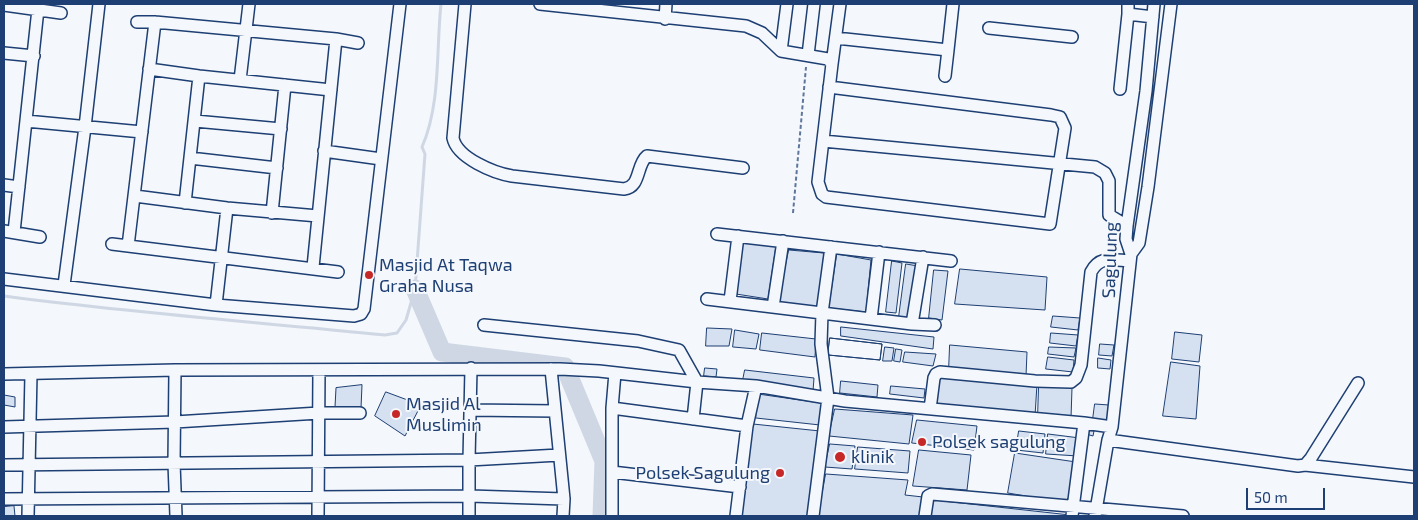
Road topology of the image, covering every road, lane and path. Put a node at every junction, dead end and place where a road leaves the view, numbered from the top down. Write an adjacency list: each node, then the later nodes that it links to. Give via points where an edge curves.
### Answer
1 (99, 4): 43 (street)
2 (249, 4): 22 (street)
3 (400, 4): 49 (street)
4 (465, 4): 52 (street, via 454,144 480,165 512,176 624,189 635,184 642,159 651,155)
5 (540, 4): 18 (street)
6 (666, 4): 18 (street)
7 (788, 4): 28 (street)
8 (814, 4): 30 (street)
9 (840, 4): 24 (street)
10 (953, 4): 27 (street)
11 (1154, 4): 17 (street, Sagulung)
12 (1171, 4): 72 (street, via 1141,234)
13 (4, 5): 14 (street)
14 (38, 9): 16 (street); 31 (street)
15 (1128, 9): 17 (street); 39 (street)
16 (61, 14)
17 (1153, 17): 61 (street, Sagulung)
18 (665, 19): 28 (street, via 746,26 762,33)
19 (136, 22): 20 (street)
20 (155, 22): 22 (street); 33 (street)
21 (990, 28): 23 (street)
22 (246, 32): 25 (street); 36 (street)
23 (1072, 37)
24 (836, 38): 27 (street); 32 (street)
25 (336, 40): 26 (street); 40 (street)
26 (358, 43)
27 (948, 50): 35 (street)
28 (780, 51): 30 (street)
29 (4, 53): 31 (street)
30 (808, 55): 32 (street, via 824,57); 59 (path)
31 (34, 56): 41 (street)
32 (832, 64): 38 (street)
33 (150, 69): 34 (street); 45 (street)
34 (200, 76): 36 (street); 42 (street)
35 (944, 76)
36 (240, 80): 37 (street)
37 (285, 85): 40 (street); 44 (street)
38 (829, 87): 46 (street); 50 (street, via 1060,117 1065,128)
39 (1120, 89)
40 (330, 90): 47 (street)
41 (26, 120): 43 (street); 54 (street)
42 (195, 121): 44 (street); 48 (street)
43 (85, 128): 45 (street); 78 (street)
44 (281, 129): 51 (street)
45 (142, 132): 55 (street)
46 (823, 140): 50 (street); 50 (street, via 818,182 826,197 1050,224)
47 (324, 151): 49 (street); 60 (street)
48 (190, 158): 51 (street); 56 (street)
49 (380, 159): 81 (street, via 361,314)
50 (1058, 164): 61 (street, via 1095,167 1105,173 1109,181 1109,216)
51 (277, 168): 58 (street)
52 (743, 168)
53 (4, 185): 54 (street)
54 (19, 187): 62 (street)
55 (135, 196): 56 (street); 68 (street)
56 (185, 203): 57 (street)
57 (226, 208): 58 (street); 73 (street)
58 (272, 213): 60 (street)
59 (793, 213)
60 (318, 216): 75 (street)
61 (1127, 226): 72 (street, Sagulung, via 1126,239)
62 (9, 232): 65 (street)
63 (717, 234): 64 (street)
64 (738, 236): 66 (street); 80 (street)
65 (40, 237)
66 (783, 242): 69 (street); 82 (street)
67 (112, 244): 68 (street)
68 (128, 246): 73 (street)
69 (831, 247): 70 (street); 83 (street)
70 (879, 252): 71 (street); 84 (street)
71 (923, 257): 74 (street); 85 (street)
72 (1131, 257): 100 (street, via 1102,260 1095,263 1090,272 1081,365 1071,382 940,372 934,378); 111 (street, Sagulung)
73 (221, 258): 75 (street); 81 (street)
74 (951, 261)
75 (313, 267): 76 (street)
76 (338, 272)
77 (4, 279): 78 (street)
78 (64, 285): 81 (street)
79 (707, 299): 80 (street)
80 (730, 301): 82 (street)
81 (216, 305)
82 (773, 307): 83 (street)
83 (822, 313): 84 (street); 98 (street, via 821,344)
84 (871, 319): 85 (street)
85 (912, 324): 87 (street)
86 (484, 325): 95 (street, via 638,341 679,350)
87 (935, 325)
88 (471, 368): 89 (street); 91 (street); 101 (street)
89 (555, 369): 92 (street); 102 (street)
90 (175, 370): 91 (street); 94 (street); 106 (street)
91 (319, 370): 103 (street)
92 (615, 373): 95 (street); 99 (street)
93 (4, 374): 94 (street)
94 (31, 374): 108 (street)
95 (697, 382): 97 (street); 105 (street)
96 (1358, 383): 119 (street)
97 (756, 386): 98 (street); 109 (street)
98 (828, 398): 100 (street); 139 (street)
99 (612, 408): 105 (street); 120 (street)
100 (930, 409): 107 (street)
101 (470, 410): 102 (street); 114 (street)
102 (555, 411): 113 (street)
103 (319, 413): 104 (street); 106 (street); 115 (street)
104 (360, 413)
105 (693, 419): 109 (street)
106 (175, 422): 108 (street); 116 (street)
107 (1084, 423): 111 (street); 129 (street)
108 (31, 426): 110 (street); 117 (street)
109 (747, 426): 122 (street)
110 (4, 427)
111 (1112, 427): 112 (street, Sagulung)
112 (1108, 440): 119 (street); 130 (street, Sagulung)
113 (559, 455): 114 (street); 128 (street)
114 (469, 460): 115 (street); 123 (street)
115 (318, 462): 116 (street); 124 (street)
116 (174, 463): 117 (street); 126 (street)
117 (30, 464): 118 (street); 125 (street)
118 (4, 465)
119 (1305, 465): 121 (street)
120 (612, 472): 122 (street); 137 (street)
121 (1414, 477)
122 (740, 487): 138 (street)
123 (470, 496): 124 (street); 128 (street); 135 (street)
124 (318, 497): 126 (street); 134 (street)
125 (28, 498): 126 (street); 127 (street); 132 (street)
126 (175, 498): 133 (street)
127 (4, 499)
128 (564, 499): 136 (street)
129 (1072, 512): 130 (street); 140 (street, via 932,494 928,496)
130 (1096, 512): 131 (street)
131 (1122, 513): 141 (street)
132 (28, 516)
133 (176, 516)
134 (318, 516)
135 (469, 516)
136 (563, 516)
137 (612, 516)
138 (736, 516)
139 (813, 516)
140 (925, 516)
141 (1182, 516)

